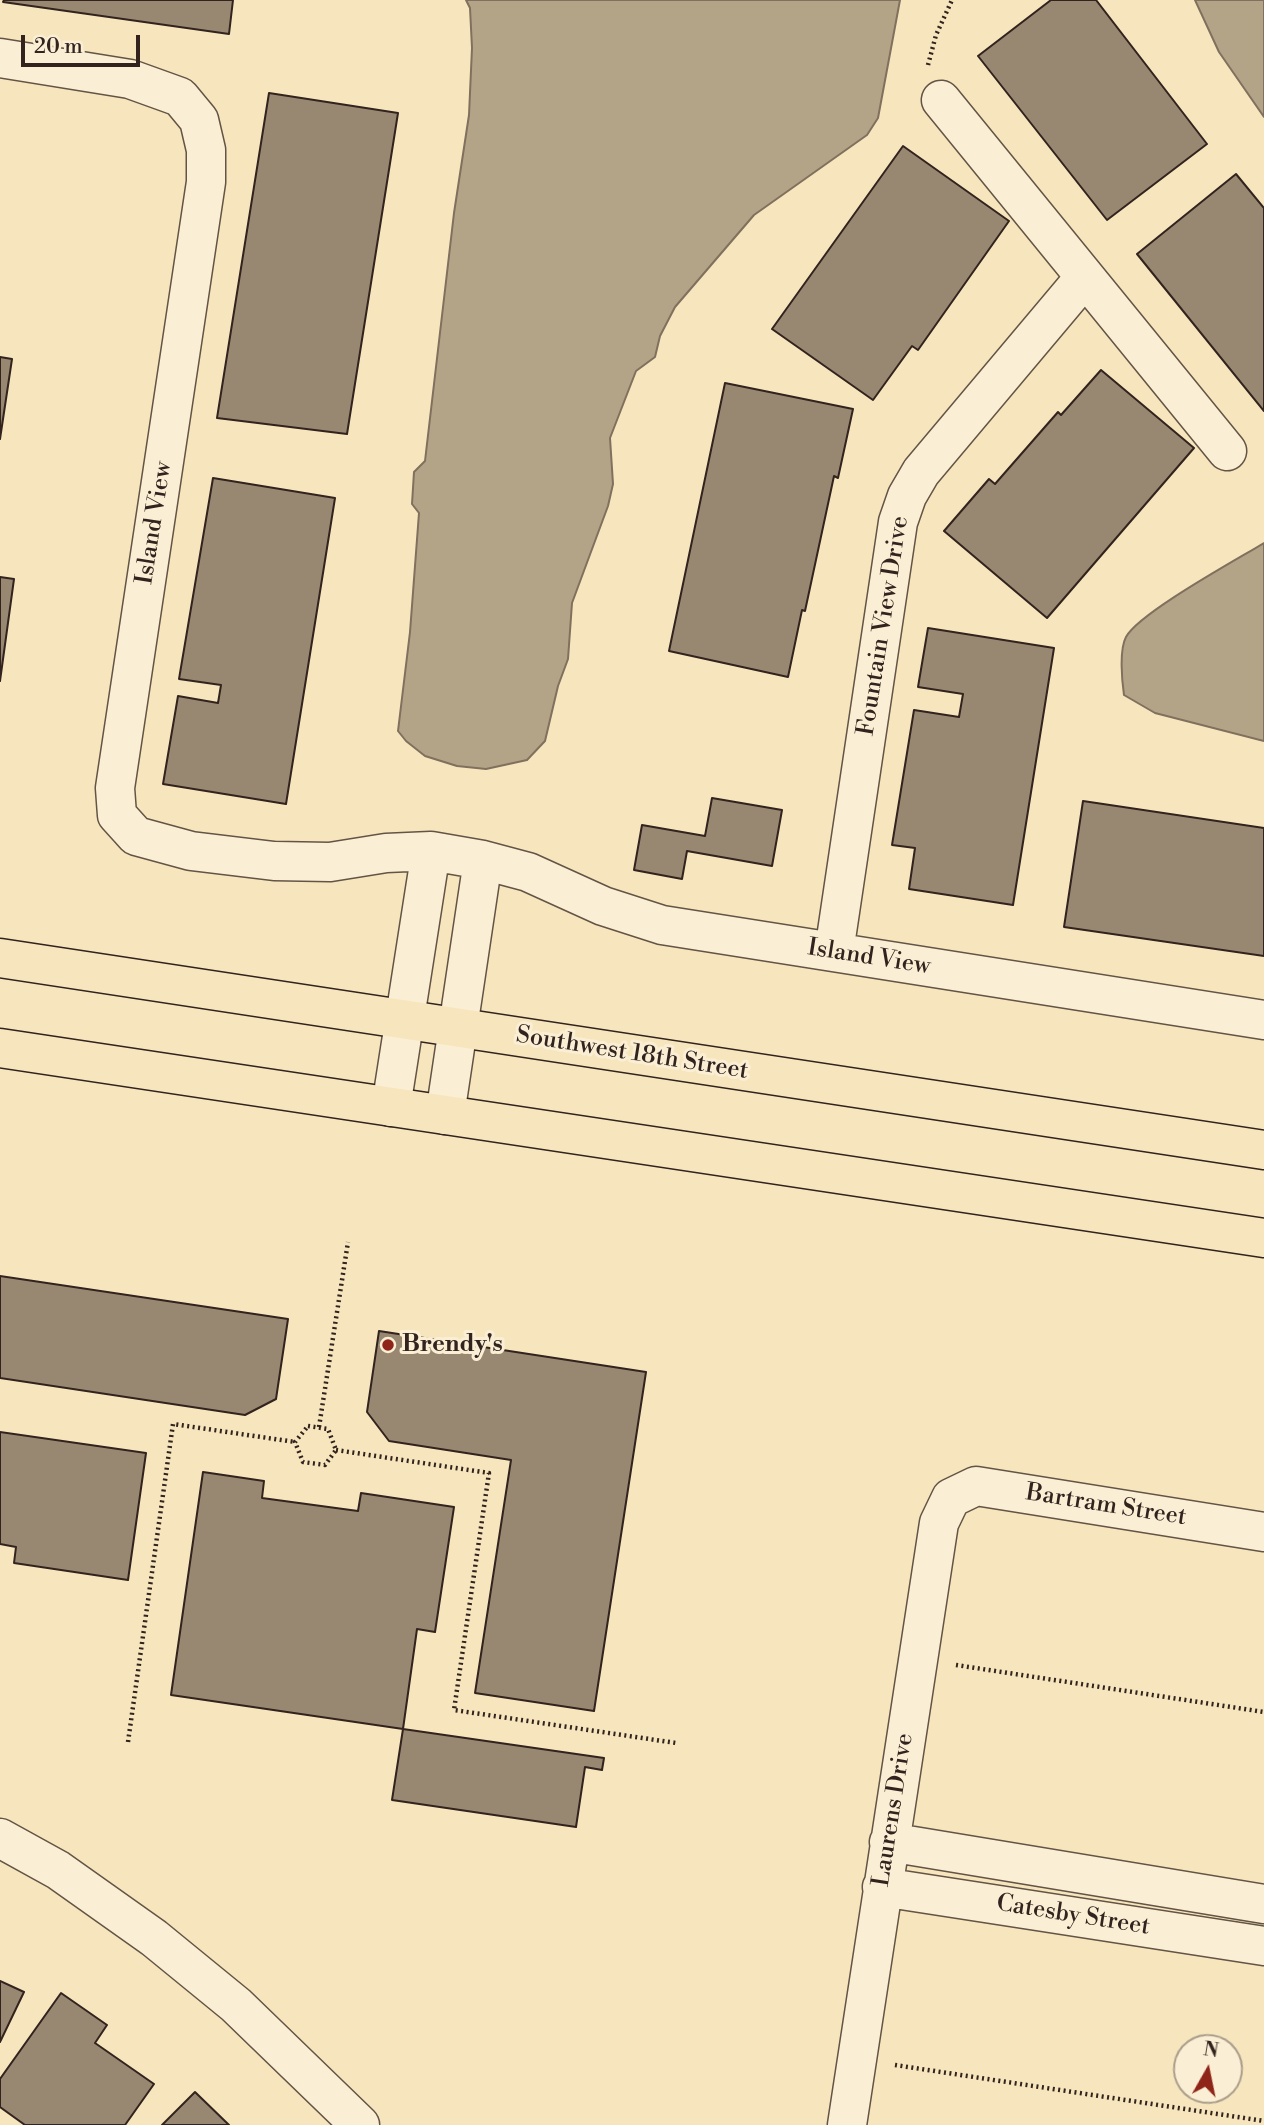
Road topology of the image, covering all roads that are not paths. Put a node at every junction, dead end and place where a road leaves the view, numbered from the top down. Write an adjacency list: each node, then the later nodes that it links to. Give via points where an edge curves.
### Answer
1 (0, 58): 5 (street, Island View, via 130,79 180,97 199,120 206,150 206,182 115,788 117,815 136,836 191,851 246,858 330,862)
2 (940, 100): 3 (street)
3 (1085, 277): 4 (street); 7 (street, Fountain View Drive, via 920,472 906,496 898,522)
4 (1227, 451)
5 (431, 851): 6 (street, Island View); 9 (street)
6 (483, 860): 7 (street, Island View, via 528,872 603,906 662,925); 11 (street)
7 (834, 952): 10 (street, Island View)
8 (0, 958): 9 (main road, Southwest 18th Street)
9 (404, 1020): 11 (main road, Southwest 18th Street); 13 (street)
10 (1264, 1020)
11 (458, 1028): 14 (street); 15 (main road, Southwest 18th Street)
12 (0, 1048): 13 (main road)
13 (391, 1107): 14 (main road)
14 (444, 1115): 16 (main road)
15 (1264, 1150)
16 (1264, 1238)
17 (951, 1498): 18 (street, Bartram Street, via 976,1486); 20 (street, Laurens Drive, via 939,1523)
18 (1264, 1532)
19 (0, 1838): 24 (street, via 58,1870 154,1938 236,2005)
20 (889, 1842): 21 (street, Laurens Drive); 22 (street, Catesby Street)
21 (882, 1887): 23 (street, Catesby Street); 25 (street, Laurens Drive)
22 (1264, 1904)
23 (1264, 1946)
24 (360, 2125)
25 (847, 2125)

